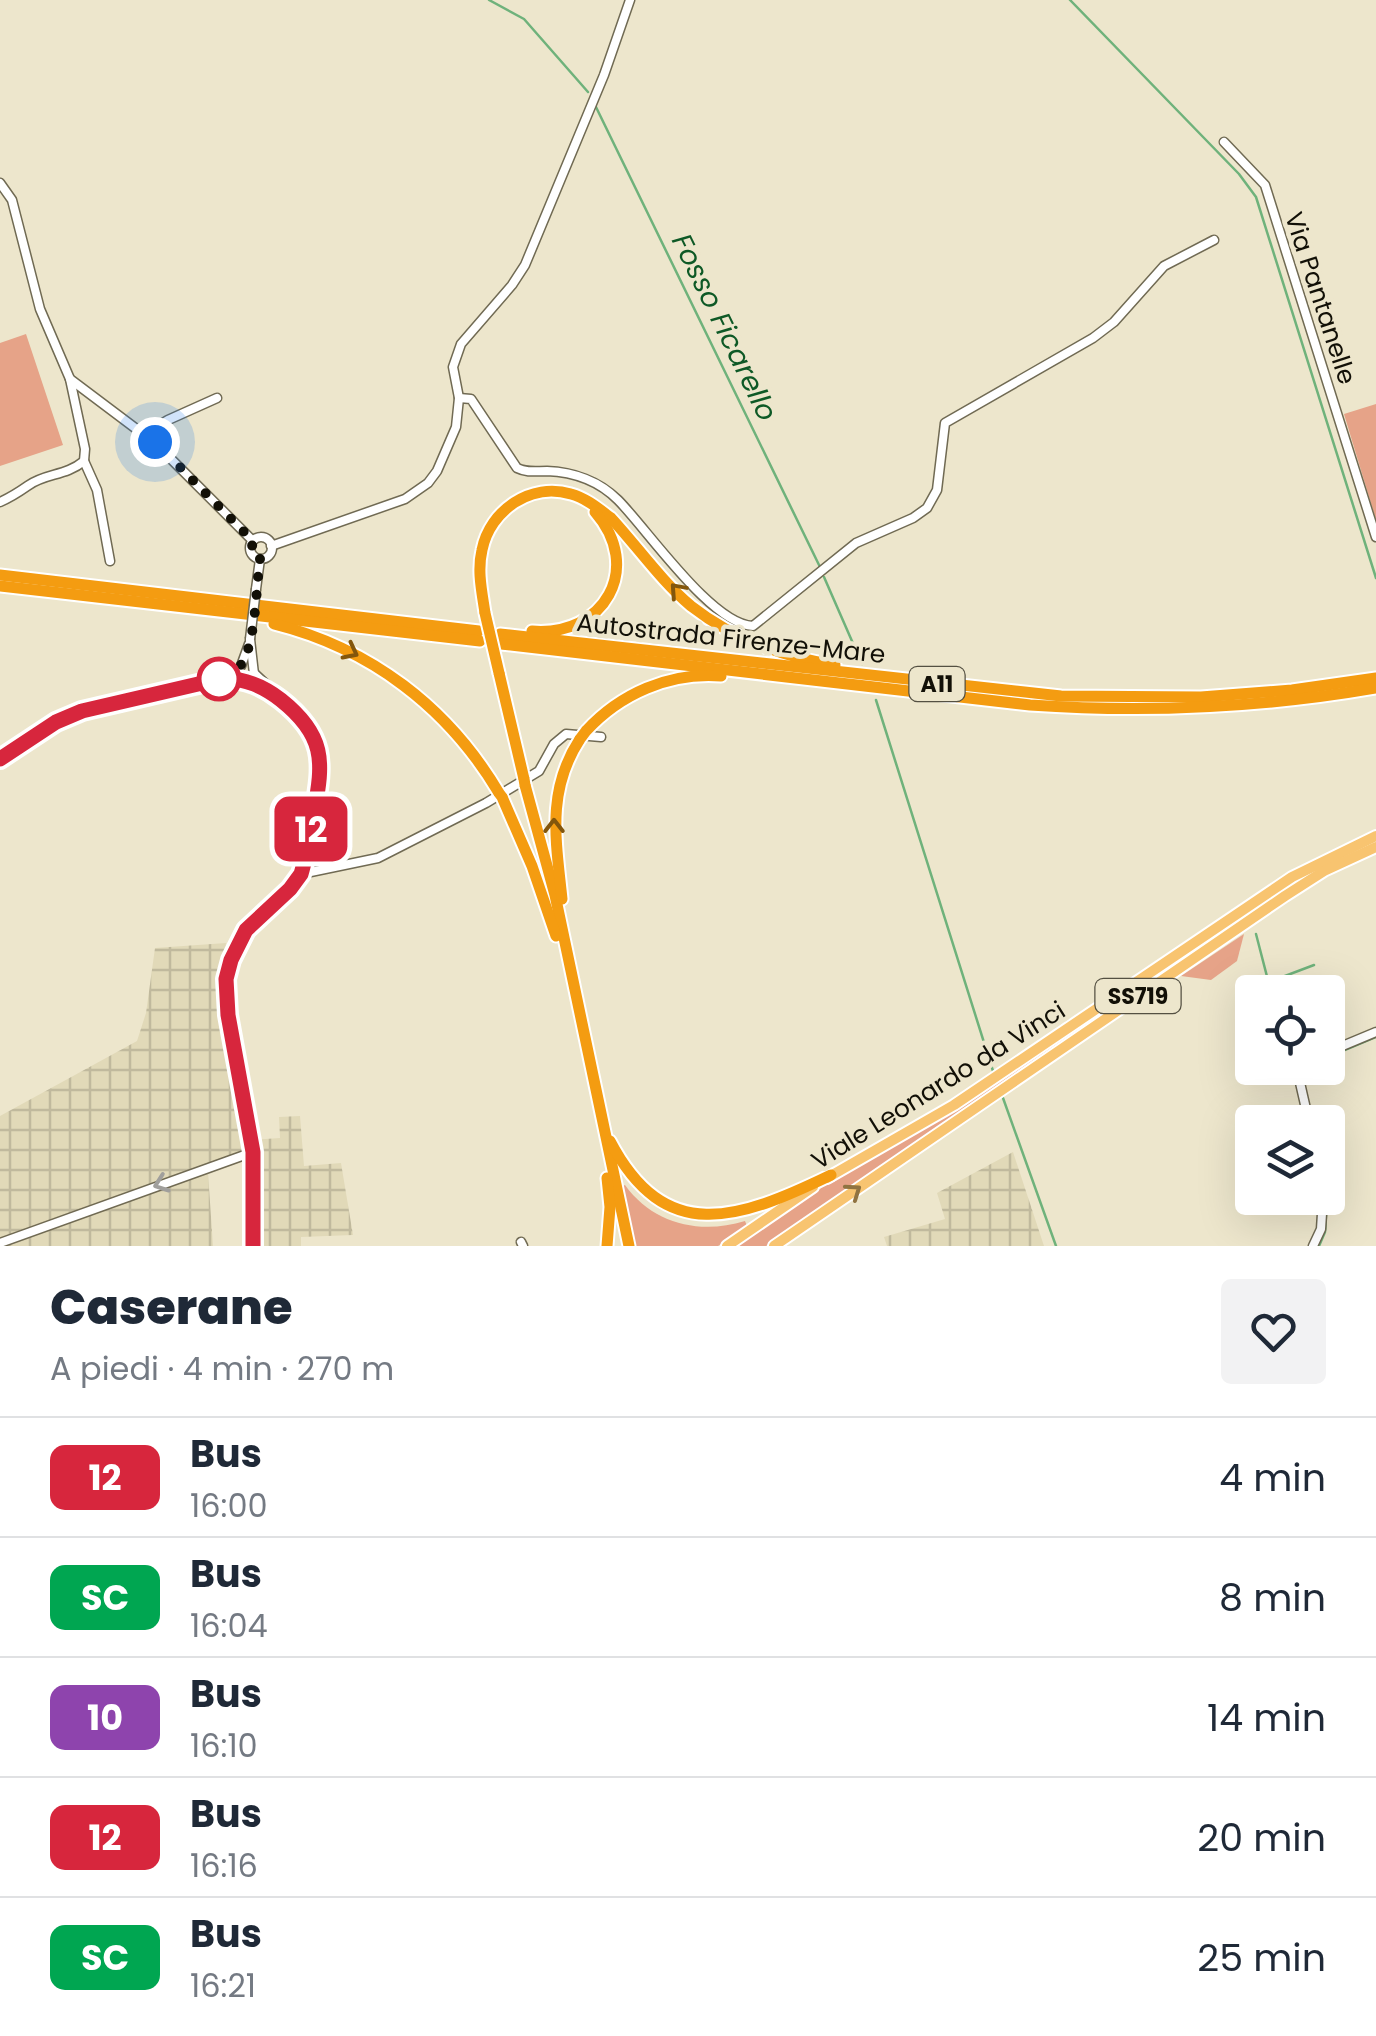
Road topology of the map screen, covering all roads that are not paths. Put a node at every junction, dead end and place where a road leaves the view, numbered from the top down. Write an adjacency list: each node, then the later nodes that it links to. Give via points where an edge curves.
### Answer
1 (630, 0): 7 (street, via 524,266 461,344 453,366)
2 (1224, 142): 12 (street, Via Pantanelle, via 1265,184)
3 (0, 182): 5 (street, via 12,200 40,308)
4 (1214, 240): 7 (street, via 1164,266 1093,338 945,422 937,490 927,508 856,542 753,626 738,623 701,594 602,488 561,472 516,468 471,399)
5 (70, 379): 8 (street); 9 (street)
6 (216, 398): 8 (street)
7 (459, 398): 14 (street, via 444,455 417,493)
8 (145, 434): 13 (street)
9 (84, 461): 11 (street); 16 (street, via 97,490)
10 (577, 496): 20 (highway, via 611,536 618,570 612,592 582,622); 25 (highway, one-way to 10, via 789,656 730,633 689,604 611,518); 34 (highway, bridge, via 536,492 513,503 493,523 480,564 498,673)
11 (0, 502)
12 (1376, 537)
13 (253, 541): 14 (street, via 262,538); 15 (street, via 251,552)
14 (271, 546): 15 (street)
15 (260, 559): 21 (street, bridge)
16 (110, 561)
17 (0, 574): 19 (highway, via 479,633)
18 (0, 586): 19 (highway)
19 (226, 612): 34 (highway, one-way to 34, via 314,635 385,670 449,724 501,795)
20 (500, 635): 25 (highway, Autostrada Firenze-Mare / A11); 27 (highway, Autostrada Firenze-Mare / A11)
21 (250, 639): 22 (street); 23 (street)
22 (240, 667): 23 (street); 24 (street)
23 (249, 674): 24 (street); 33 (street, via 308,726 320,754)
24 (224, 678): 30 (street, via 82,711)
25 (892, 678): 26 (highway, Autostrada Firenze-Mare / A11, via 1007,692 1163,699)
26 (1376, 678)
27 (803, 680): 28 (highway, Autostrada Firenze-Mare / A11, via 1030,705 1152,710); 34 (highway, one-way to 27, via 554,806 583,735 620,701 664,682 711,676)
28 (1376, 688)
29 (601, 737): 33 (street, via 566,734 539,771 378,858)
30 (0, 759)
31 (1376, 836): 39 (main road, Viale Leonardo da Vinci / SS719, via 1292,876 970,1095)
32 (1376, 847): 46 (main road, Viale Leonardo da Vinci / SS719, one-way to 32, via 1285,896)
33 (301, 874): 38 (street, via 246,930 226,979)
34 (566, 958): 37 (highway)
35 (1376, 1032): 36 (street)
36 (1345, 1045)
37 (600, 1119): 39 (highway, via 641,1194 688,1220 708,1224 744,1216); 43 (highway, via 610,1208); 44 (highway)
38 (253, 1152): 41 (street, one-way to 41); 42 (street)
39 (831, 1175): 45 (main road, Viale Leonardo da Vinci / SS719)
40 (1322, 1215): 47 (street)
41 (0, 1243)
42 (254, 1244)
43 (606, 1246)
44 (630, 1246)
45 (727, 1246)
46 (774, 1246)
47 (1313, 1246)

